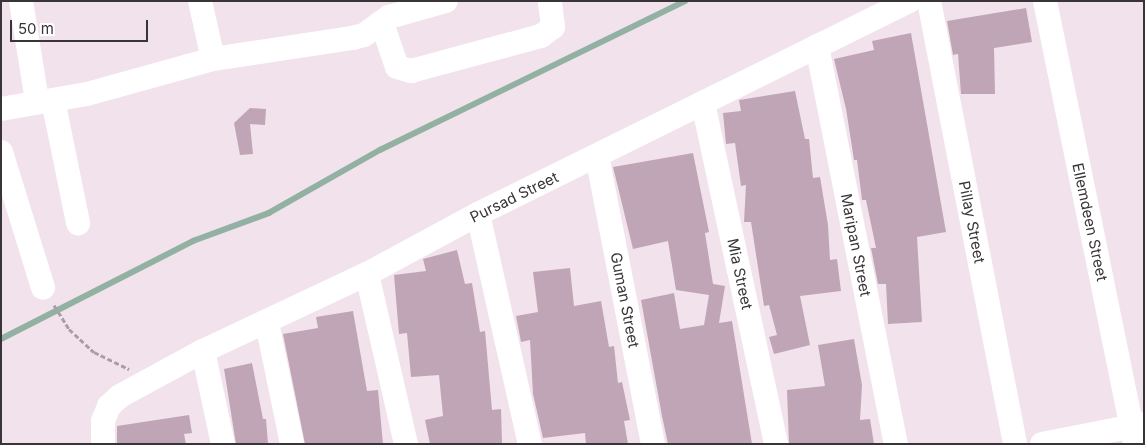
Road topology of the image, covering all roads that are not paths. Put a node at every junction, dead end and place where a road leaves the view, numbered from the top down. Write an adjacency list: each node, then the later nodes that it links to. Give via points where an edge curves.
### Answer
1 (21, 1): 11 (street)
2 (200, 1): 10 (street)
3 (446, 1): 8 (street)
4 (550, 1): 8 (street, via 553,27 540,36 404,72 397,67)
5 (909, 1): 9 (street, Pursad Street)
6 (928, 1): 31 (street, Pillay Street)
7 (1045, 1): 22 (street, Ellemdeen Street)
8 (385, 14): 10 (street, via 364,35)
9 (817, 46): 12 (street, Pursad Street); 30 (street, Maripan Street)
10 (213, 59): 11 (street)
11 (45, 101): 13 (street); 17 (street)
12 (704, 103): 15 (street, Pursad Street); 29 (street, Mia Street)
13 (1, 109)
14 (1, 152): 19 (street)
15 (597, 156): 16 (street, Pursad Street); 28 (street, Guman Street)
16 (478, 214): 18 (street, Pursad Street); 27 (street)
17 (78, 224)
18 (367, 274): 20 (street, Pursad Street); 26 (street)
19 (43, 288)
20 (267, 323): 21 (street, Pursad Street); 25 (street)
21 (203, 351): 23 (street, Pursad Street, via 120,396 109,406 103,421); 24 (street)
22 (1137, 431): 32 (street)
23 (103, 444)
24 (223, 444)
25 (292, 444)
26 (406, 444)
27 (530, 444)
28 (654, 444)
29 (776, 444)
30 (896, 444)
31 (1015, 444)
32 (1042, 444)

